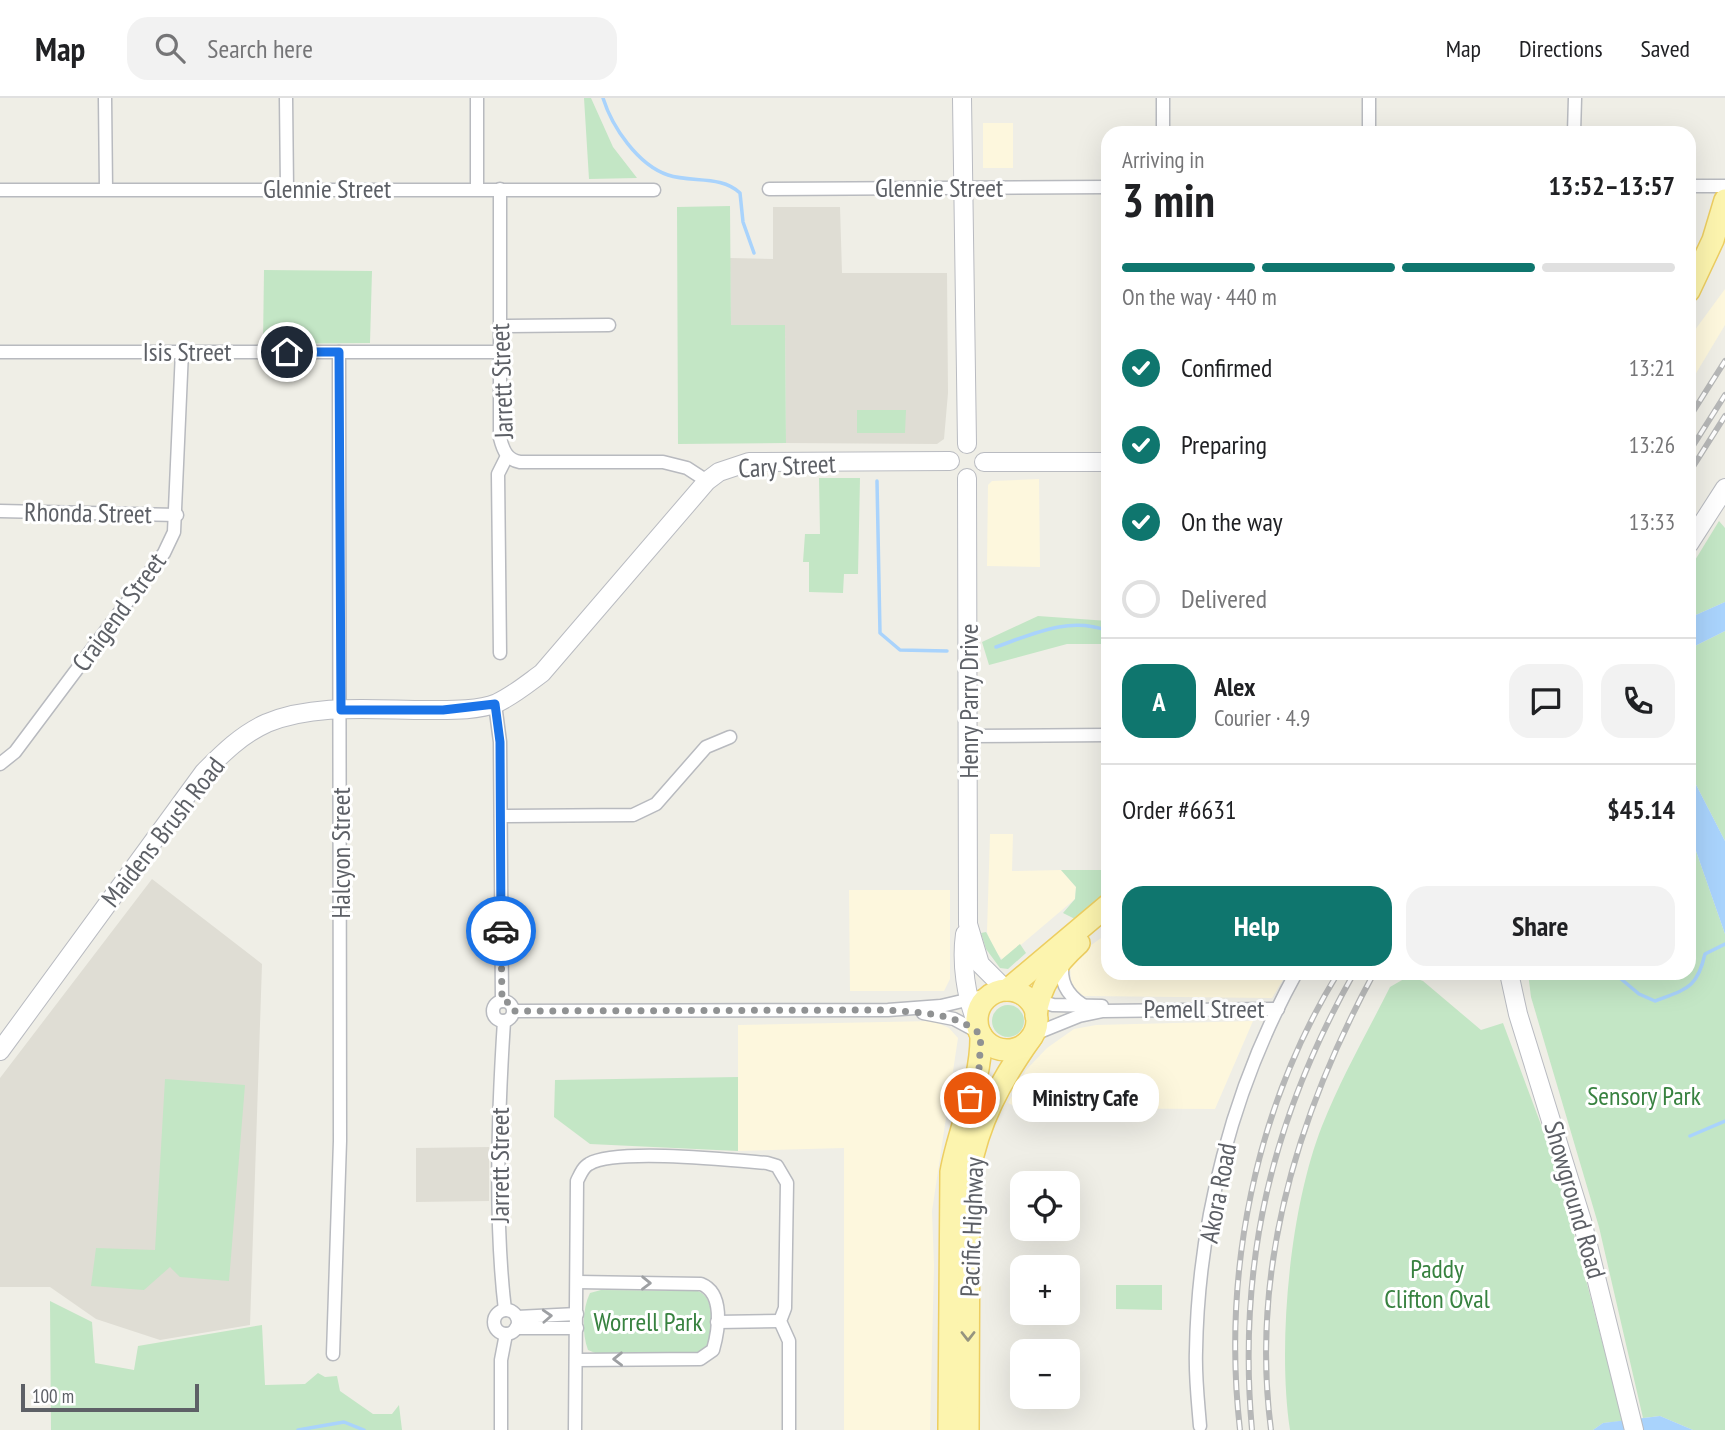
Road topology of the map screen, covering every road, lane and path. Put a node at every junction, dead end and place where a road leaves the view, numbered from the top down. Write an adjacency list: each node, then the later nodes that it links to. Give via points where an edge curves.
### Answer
1 (105, 98): 16 (street)
2 (286, 98): 17 (street)
3 (477, 98): 14 (street)
4 (962, 98): 15 (street)
5 (1163, 98): 8 (street)
6 (1369, 98): 9 (street)
7 (1574, 98): 10 (street)
8 (1163, 126)
9 (1369, 126)
10 (1574, 126)
11 (1696, 186): 12 (street)
12 (1725, 186)
13 (1101, 187): 15 (street, Glennie Street)
14 (477, 188): 17 (street, Glennie Street); 18 (street, Glennie Street)
15 (963, 188): 19 (street, Glennie Street); 30 (street)
16 (106, 189): 17 (street, Glennie Street); 20 (street, Glennie Street)
17 (287, 189)
18 (500, 189): 21 (street, Glennie Street); 24 (street, Jarrett Street)
19 (769, 189)
20 (0, 190)
21 (654, 190)
22 (1725, 200): 23 (main road)
23 (1696, 276)
24 (500, 326): 25 (street); 29 (street, Jarrett Street)
25 (609, 326)
26 (182, 351): 27 (street, Isis Street); 28 (street, Isis Street); 39 (street, Craigend Street)
27 (0, 352)
28 (339, 352): 29 (street, Isis Street); 43 (street, Halcyon Street)
29 (499, 352): 31 (street, Jarrett Street, via 500,438)
30 (967, 444): 32 (street, via 953,452); 33 (street, via 977,447)
31 (507, 456): 36 (street, Cary Street, via 520,463 676,463); 41 (street, Jarrett Street, via 498,474)
32 (950, 461): 35 (street, via 953,471); 36 (street, Cary Street, via 749,462)
33 (984, 461): 34 (street); 35 (street, via 981,472)
34 (1101, 462)
35 (967, 478): 45 (street, Henry Parry Drive)
36 (707, 481): 42 (street, Maidens Brush Road, via 542,673)
37 (1725, 488): 40 (street)
38 (0, 511): 39 (street, Rhonda Street)
39 (177, 515): 47 (street, Craigend Street, via 164,553 15,752)
40 (1696, 533)
41 (500, 653)
42 (495, 704): 43 (street, Maidens Brush Road, via 443,710); 48 (street)
43 (341, 710): 64 (street, Maidens Brush Road, via 267,723 236,741 204,772); 71 (street, Halcyon Street, via 340,1141)
44 (1101, 735): 45 (street)
45 (969, 736): 50 (street, Henry Parry Drive)
46 (730, 737): 48 (street, via 706,747 656,804 633,815)
47 (0, 764)
48 (501, 816): 56 (street)
49 (1101, 913): 58 (main road)
50 (968, 924): 55 (street, Henry Parry Drive, via 963,950); 58 (street, Henry Parry Drive, via 980,964)
51 (1101, 926): 52 (main road)
52 (1065, 957): 57 (street, via 1063,983); 58 (main road)
53 (1292, 980): 59 (street, Akora Road)
54 (1511, 980): 79 (street, Showground Road, via 1582,1221)
55 (969, 1000): 58 (street, Pemell Street); 60 (street, Pemell Street); 63 (street, Henry Parry Drive)
56 (502, 1001): 62 (street, via 510,1003); 62 (street, Jarrett Street, via 493,1010 497,1020)
57 (1084, 1005): 58 (street, Pemell Street); 61 (street, Pemell Street)
58 (1021, 1008): 61 (street, Pemell Street, via 1079,1016); 63 (main road, via 979,1009); 63 (main road, via 1019,1047 1005,1050 991,1045); 78 (main road, Pacific Highway, one-way to 78, via 975,1143 969,1174)
59 (1278, 1009): 61 (street, Pemell Street); 73 (street, Akora Road, via 1246,1078 1220,1164 1203,1268 1196,1351)
60 (888, 1010): 62 (street, Pemell Street); 63 (street, Pemell Street, via 947,1017)
61 (1130, 1010)
62 (509, 1016): 66 (street, Jarrett Street, via 500,1084)
63 (979, 1031): 77 (main road, Pacific Highway, via 979,1069 951,1172)
64 (2, 1043)
65 (578, 1282): 67 (street); 68 (street, via 577,1181 586,1165 601,1158 677,1157 767,1163 777,1166 787,1183 785,1308); 69 (street, one-way to 69, via 701,1284 714,1294)
66 (505, 1310): 70 (street); 70 (street, Jarrett Street, via 496,1315 496,1329)
67 (577, 1321): 70 (street); 72 (street)
68 (780, 1321): 69 (street); 76 (street, via 789,1341)
69 (717, 1322): 72 (street, one-way to 72, via 713,1350 700,1359)
70 (513, 1326): 74 (street, Jarrett Street, via 501,1360)
71 (332, 1353)
72 (577, 1360): 75 (street)
73 (1199, 1426)
74 (501, 1430)
75 (575, 1430)
76 (789, 1430)
77 (949, 1430)
78 (968, 1430)
79 (1634, 1430)

